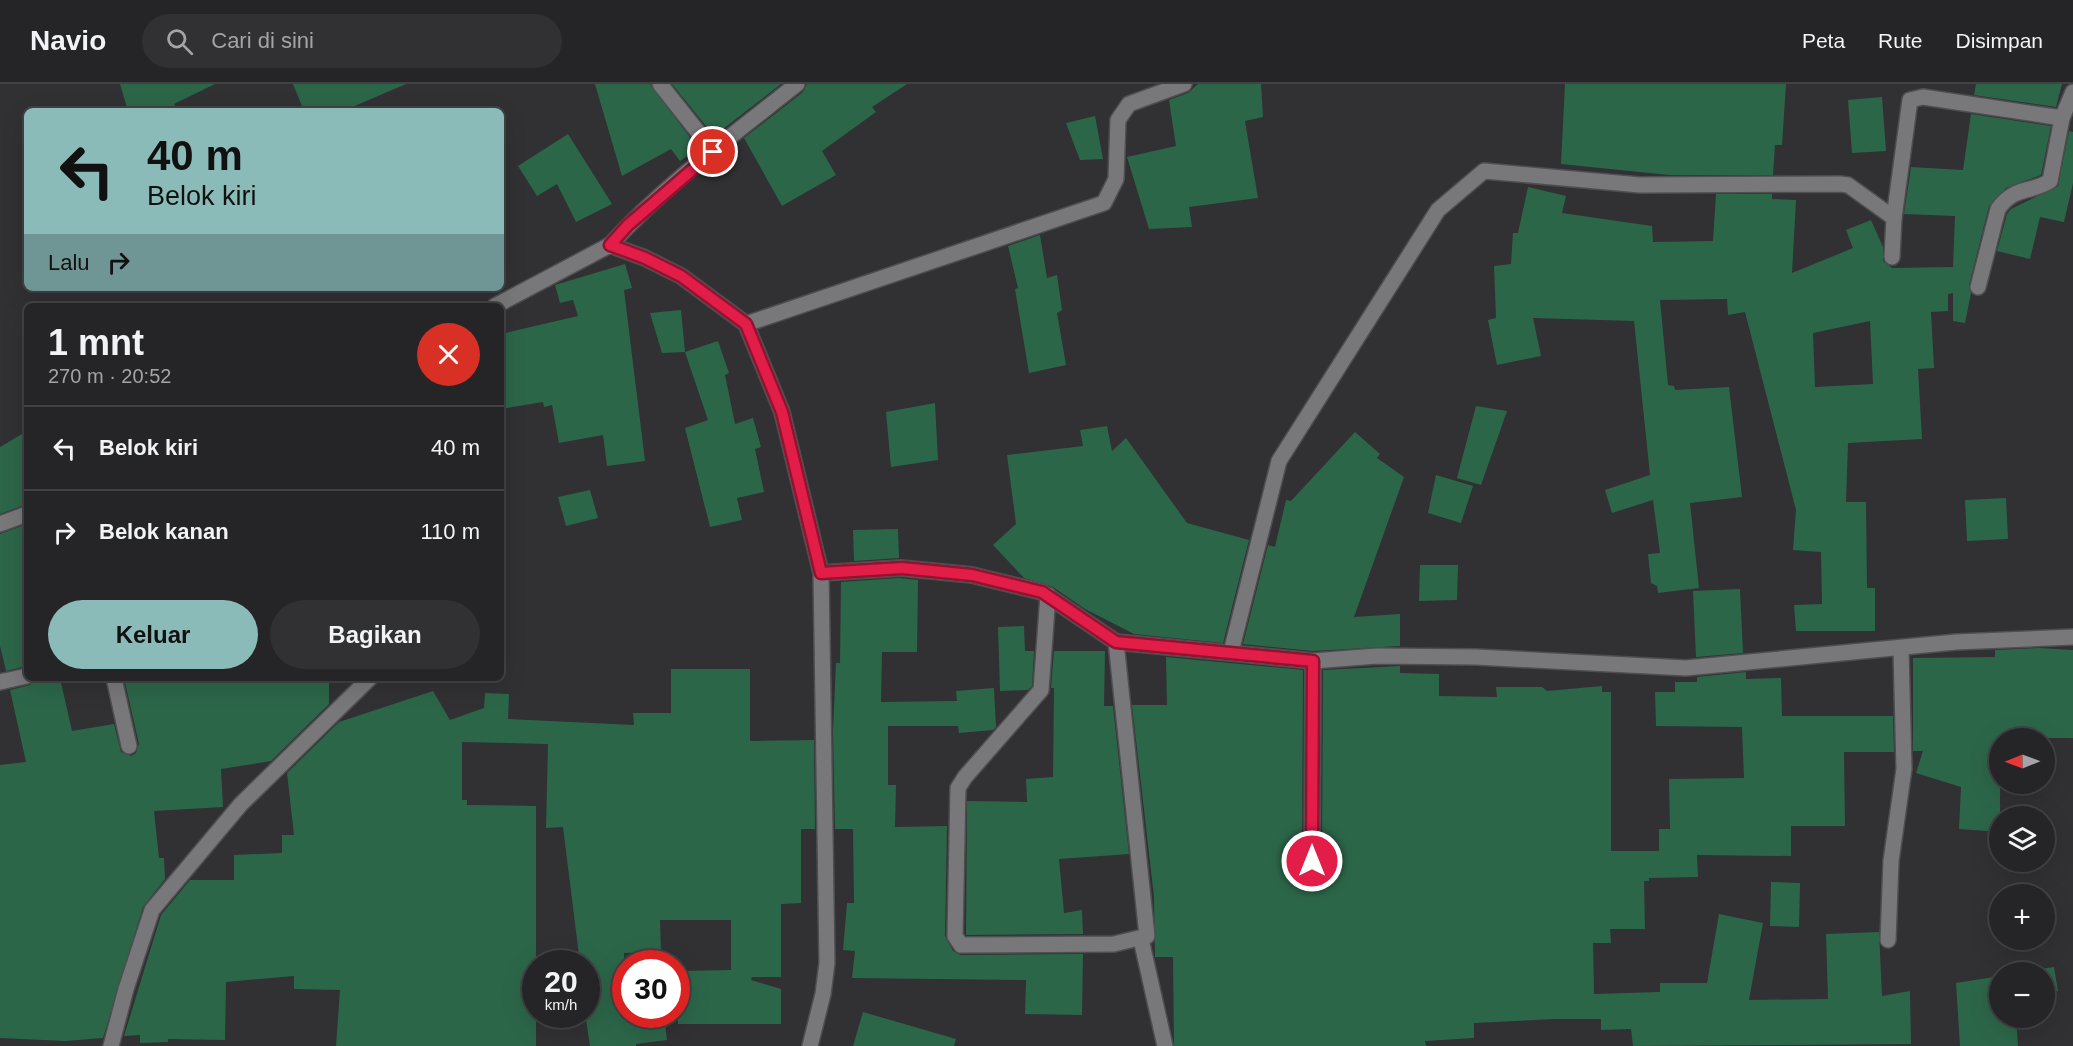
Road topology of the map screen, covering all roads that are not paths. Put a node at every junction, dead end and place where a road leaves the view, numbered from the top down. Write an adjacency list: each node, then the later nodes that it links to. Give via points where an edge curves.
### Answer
1 (660, 84): 7 (street)
2 (797, 84): 7 (street)
3 (1184, 84): 13 (street, via 1129,104 1118,120 1116,179 1104,203)
4 (1916, 91): 6 (street); 8 (street, via 1910,100)
5 (2073, 92): 6 (street)
6 (2062, 118): 11 (street, via 2050,181 2020,190 1998,209)
7 (713, 152): 9 (street)
8 (1894, 218): 10 (street); 21 (street, via 1848,185 1840,184 1640,185 1484,171 1438,210 1279,461)
9 (610, 245): 12 (street); 13 (street, via 681,276)
10 (1892, 257)
11 (1978, 287)
12 (501, 303)
13 (746, 324): 16 (street, via 782,412)
14 (24, 515): 15 (street)
15 (0, 524)
16 (821, 573): 17 (street, via 902,568 946,570); 32 (street, via 827,963)
17 (1048, 596): 19 (street); 29 (street, via 1041,690 958,788 957,941 969,946 1114,944)
18 (2073, 637): 20 (street, via 1956,642)
19 (1116, 642): 21 (street); 29 (street, via 1146,935)
20 (1900, 650): 22 (street, via 1686,668 1476,657 1377,656); 30 (street, via 1904,769 1890,861)
21 (1231, 652): 22 (street)
22 (1313, 661): 28 (street)
23 (24, 677): 26 (street)
24 (115, 681): 27 (street)
25 (367, 681): 31 (street, via 240,804 152,910)
26 (0, 682)
27 (129, 746)
28 (1312, 861)
29 (1141, 939): 33 (street)
30 (1888, 940)
31 (111, 1046)
32 (810, 1046)
33 (1165, 1046)

